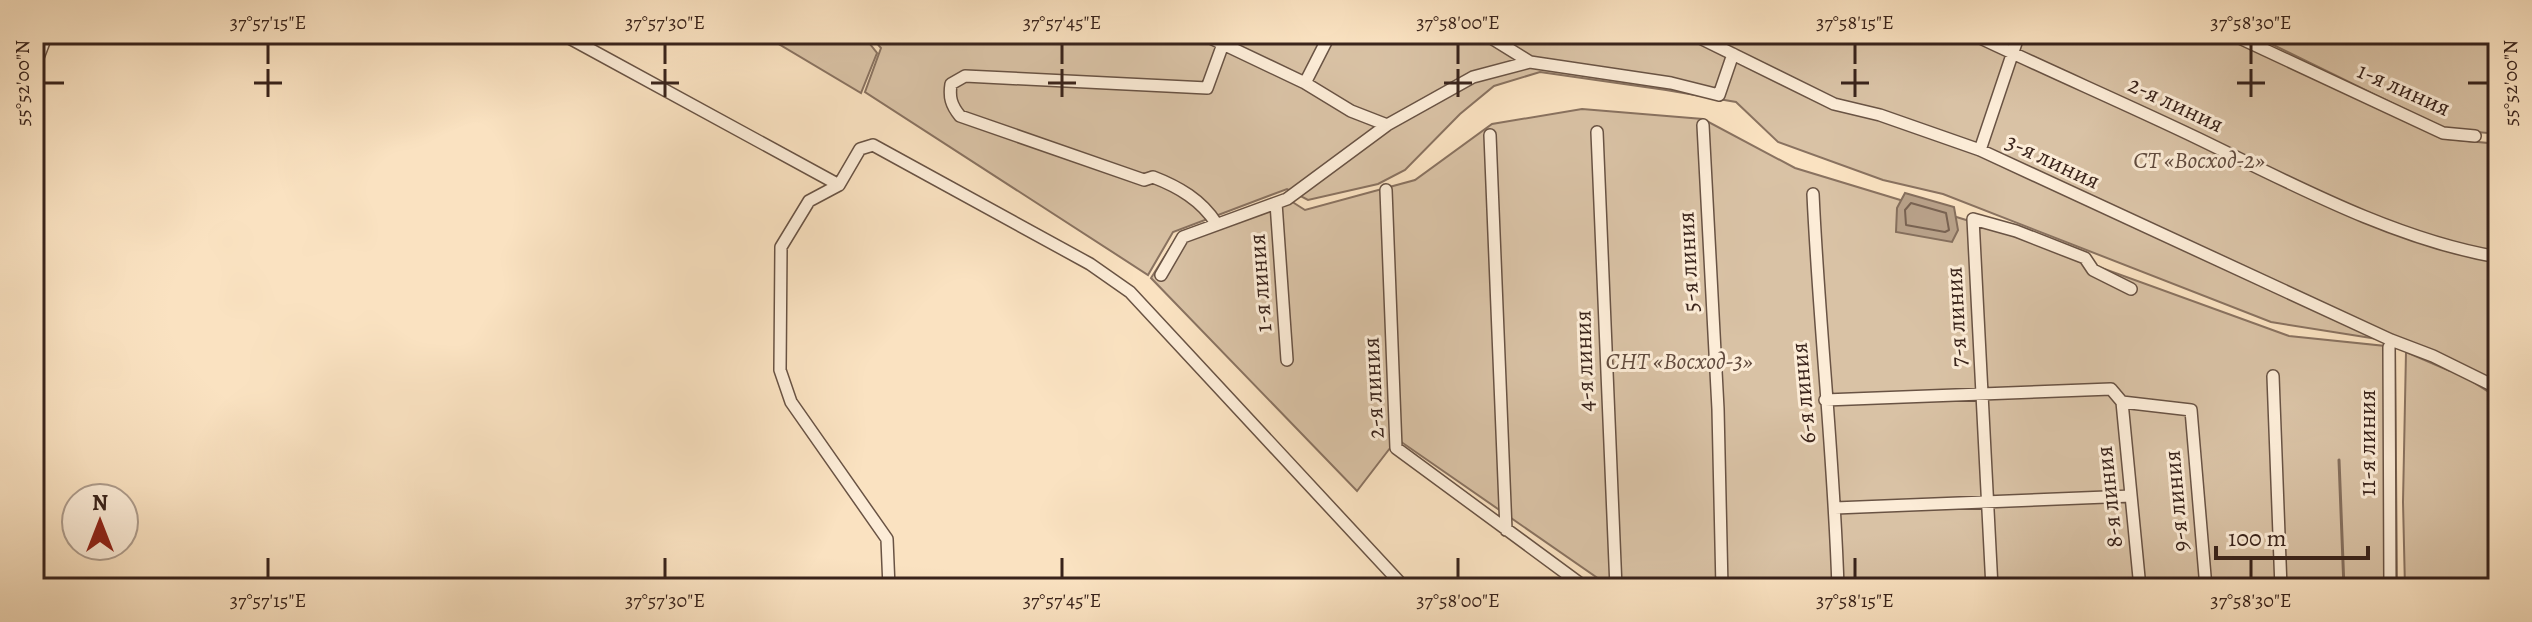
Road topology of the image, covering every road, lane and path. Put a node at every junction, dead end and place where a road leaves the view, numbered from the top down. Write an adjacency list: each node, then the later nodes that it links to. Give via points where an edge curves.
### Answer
1 (47, 34): 14 (street)
2 (562, 34): 22 (street)
3 (1202, 34): 10 (street)
4 (1330, 34): 15 (street)
5 (1485, 34): 13 (street)
6 (1692, 34): 12 (street, 3-я линия)
7 (1972, 34): 11 (street, 2-я линия)
8 (2019, 34): 11 (street)
9 (2231, 34): 20 (street, 1-я линия, via 2443,133)
10 (1223, 44): 15 (street); 26 (street, via 1207,88 965,76 951,84 949,95 960,116 1144,180 1164,181 1194,198)
11 (2013, 53): 21 (street); 27 (street, 2-я линия, via 2384,224)
12 (1733, 54): 13 (street, via 1719,95); 21 (street, 3-я линия, via 1834,104)
13 (1530, 62): 16 (street, via 1473,77)
14 (34, 68)
15 (1305, 83): 16 (street)
16 (1387, 125): 25 (street)
17 (1703, 125): 45 (street, 5-я линия)
18 (1597, 132): 44 (street, 4-я линия)
19 (1490, 135): 40 (street)
20 (2475, 136)
21 (1980, 150): 30 (street, 3-я линия)
22 (839, 185): 41 (street, via 809,201 781,247 780,370 791,402 887,539); 42 (street, via 860,149 873,145 1077,256 1130,292)
23 (1386, 190): 40 (street, 2-я линия, via 1396,448)
24 (1813, 194): 35 (street, 6-я линия)
25 (1282, 201): 26 (street, 1-я линия); 31 (street, 1-я линия)
26 (1216, 223): 28 (street, 1-я линия, via 1183,237)
27 (2498, 257)
28 (1161, 275)
29 (2131, 289): 34 (street, 7-я линия, via 2093,270 2085,258 1973,219)
30 (2390, 343): 33 (street, 3-я линия, via 2433,356); 51 (street, 11-я линия)
31 (1287, 360)
32 (2273, 376): 50 (street)
33 (2498, 388)
34 (1983, 393): 35 (street); 36 (street, via 2111,389); 38 (street, 7-я линия)
35 (1825, 400): 39 (street, 6-я линия)
36 (2122, 402): 37 (street, 8-я линия); 49 (street, 9-я линия, via 2191,410)
37 (2131, 496): 38 (street); 48 (street, 8-я линия)
38 (1988, 501): 39 (street); 47 (street, 7-я линия)
39 (1835, 508): 46 (street, 6-я линия)
40 (1506, 530): 43 (street)
41 (889, 588)
42 (1405, 588)
43 (1586, 588)
44 (1616, 588)
45 (1722, 588)
46 (1838, 588)
47 (1992, 588)
48 (2140, 588)
49 (2206, 588)
50 (2281, 588)
51 (2390, 588)

